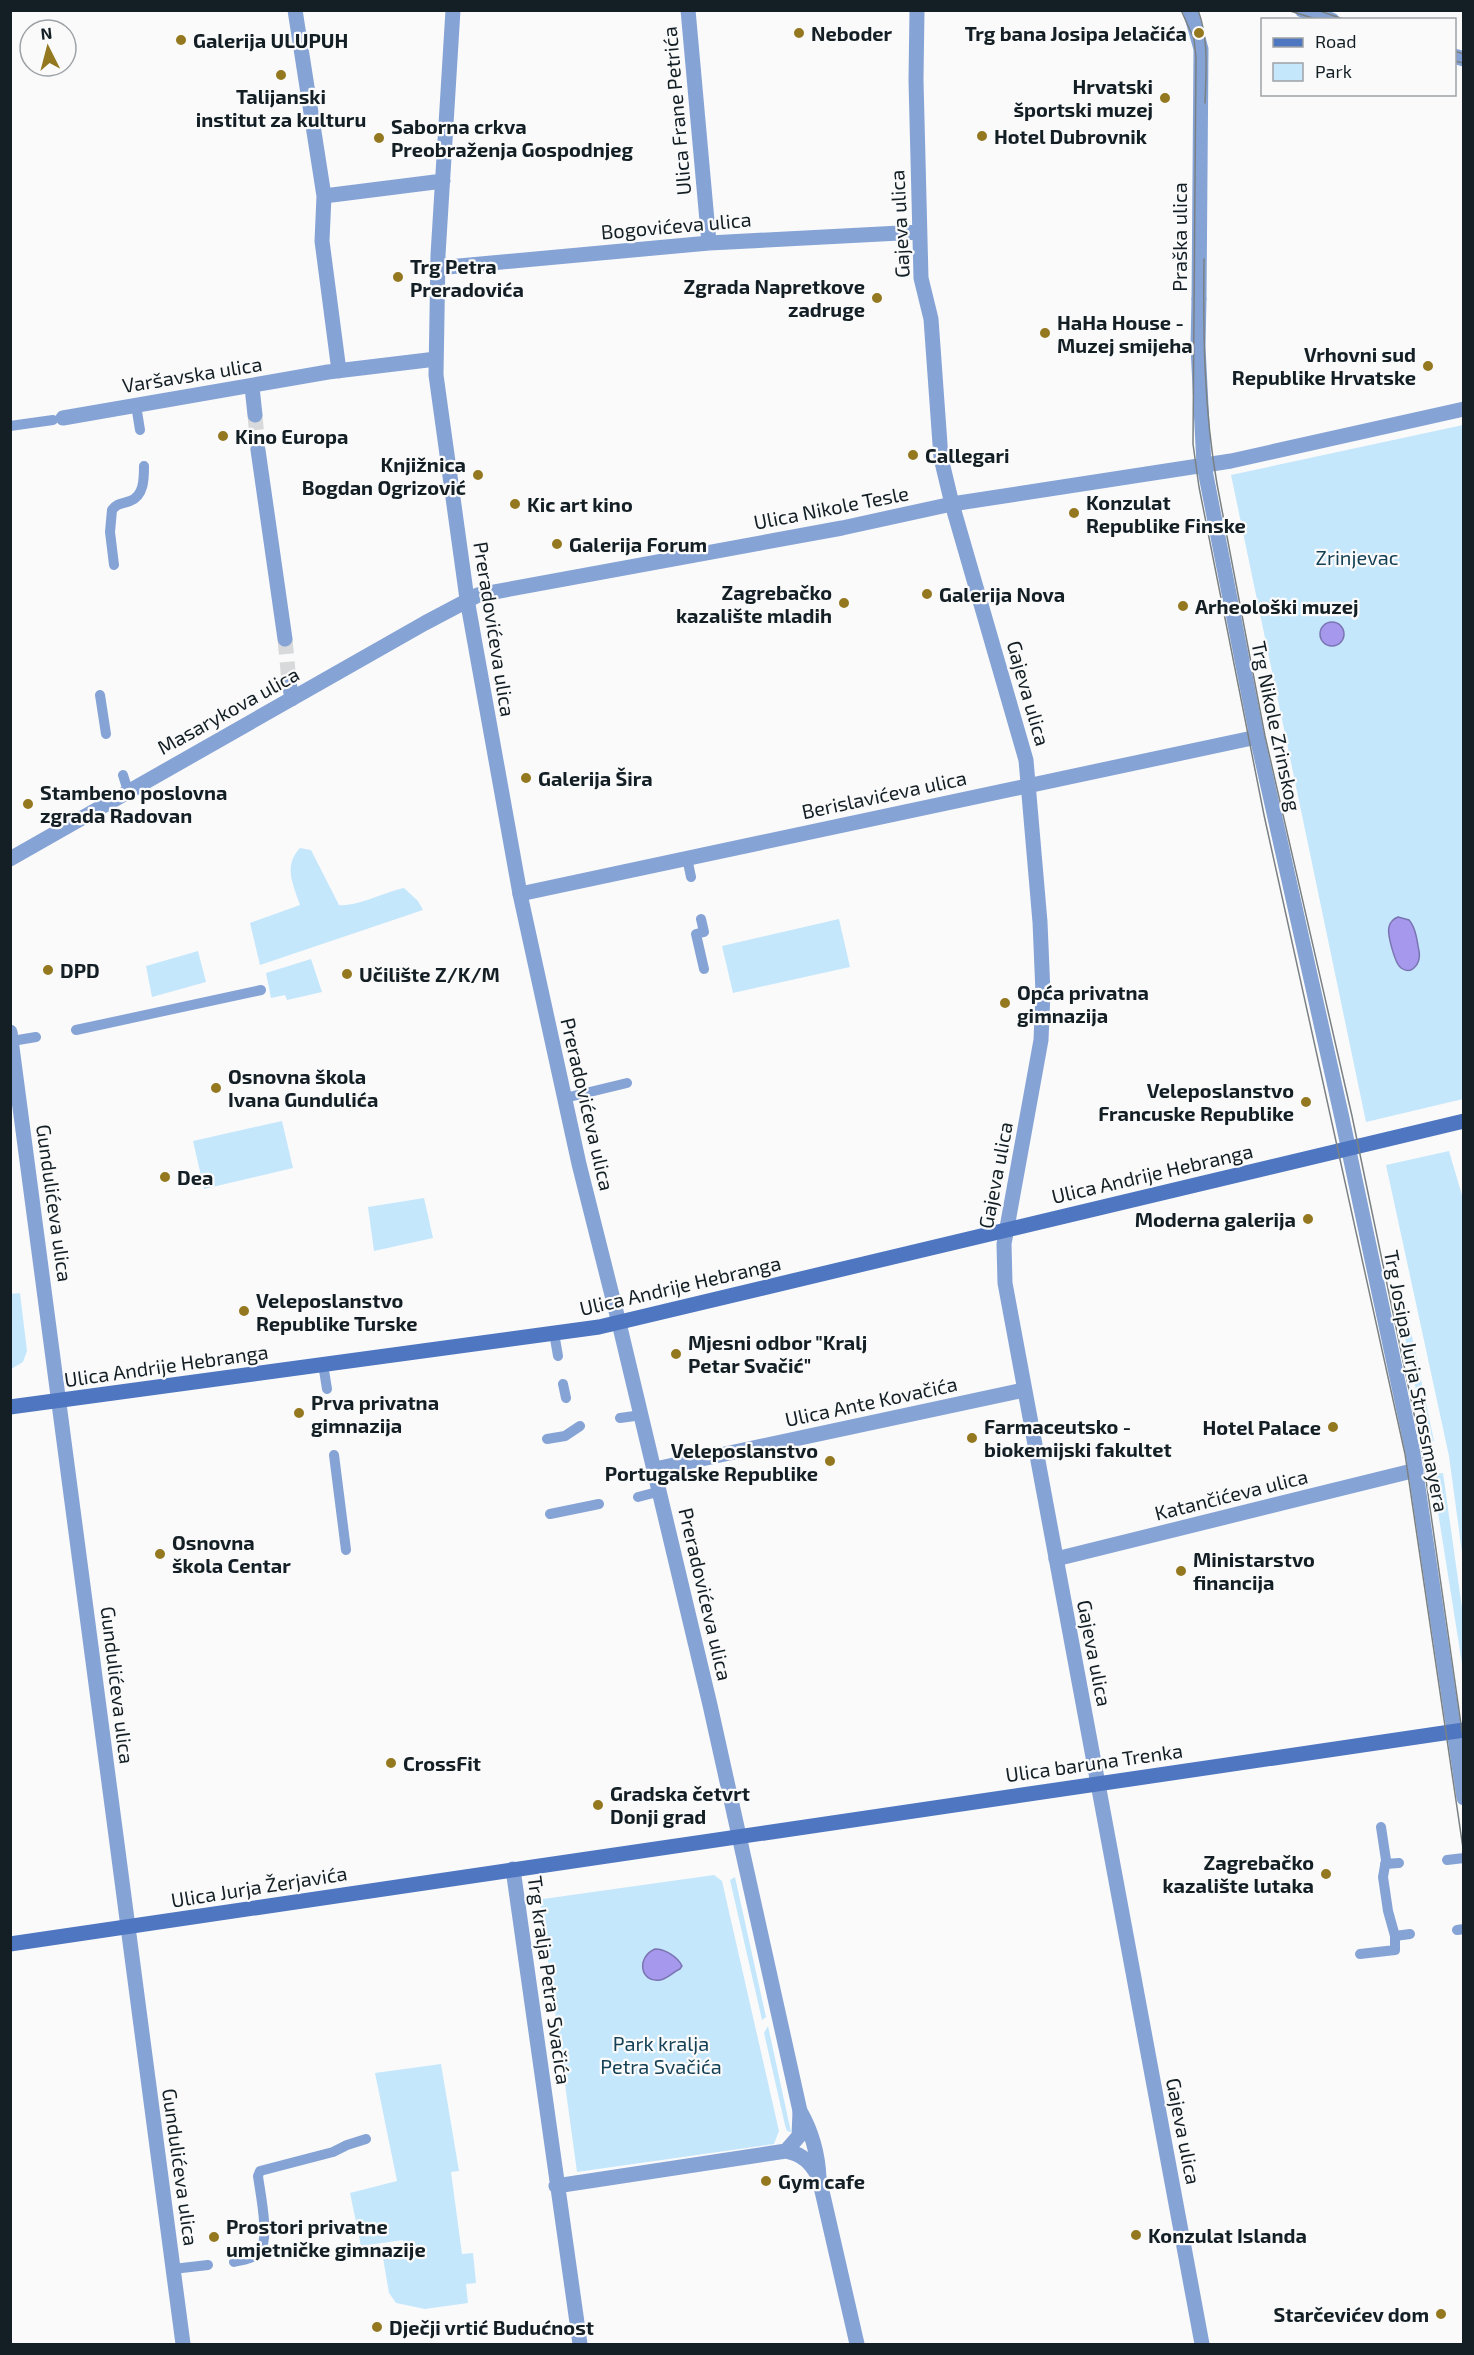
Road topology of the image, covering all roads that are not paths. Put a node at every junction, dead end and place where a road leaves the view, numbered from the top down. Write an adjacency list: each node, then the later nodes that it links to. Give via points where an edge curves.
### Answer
1 (295, 10): 9 (street)
2 (453, 10): 8 (street)
3 (688, 10): 11 (street, Ulica Frane Petrića)
4 (917, 10): 10 (street, Gajeva ulica)
5 (1190, 10): 23 (street, Praška ulica, via 1201,49 1198,347)
6 (1302, 10): 7 (street)
7 (1326, 18)
8 (443, 173): 9 (street); 12 (street)
9 (323, 189): 14 (street, via 322,241)
10 (919, 232): 11 (street, Bogovićeva ulica); 25 (street, Gajeva ulica, via 921,278 931,319 941,458)
11 (710, 243): 12 (street, Bogovićeva ulica)
12 (438, 267): 13 (street)
13 (436, 359): 14 (street); 27 (street, Preradovićeva ulica)
14 (334, 372): 15 (street, Varšavska ulica)
15 (252, 387): 16 (street, Varšavska ulica); 18 (street)
16 (136, 405): 19 (street, Varšavska ulica); 21 (lane)
17 (1461, 408): 23 (street)
18 (255, 415)
19 (58, 419): 20 (lane)
20 (10, 426)
21 (140, 430)
22 (258, 450): 28 (street)
23 (1204, 465): 25 (street, Ulica Nikole Tesle); 33 (street, Trg Nikole Zrinskog)
24 (144, 466): 26 (lane, via 142,490 112,510)
25 (952, 504): 27 (street, Ulica Nikole Tesle); 35 (street, Gajeva ulica, via 1025,755)
26 (114, 565)
27 (467, 599): 31 (street, Masarykova ulica); 40 (street, Preradovićeva ulica)
28 (285, 639)
29 (289, 682): 31 (street)
30 (100, 695): 32 (lane)
31 (292, 699): 36 (street, Masarykova ulica)
32 (106, 734)
33 (1257, 737): 35 (street, Berislavićeva ulica); 50 (street, Trg Nikole Zrinskog)
34 (123, 775): 36 (lane)
35 (1030, 785): 37 (street, Berislavićeva ulica); 51 (street, Gajeva ulica, via 1043,1017 1038,1067)
36 (128, 791): 38 (street, Masarykova ulica)
37 (687, 858): 39 (lane); 40 (street, Berislavićeva ulica)
38 (10, 859)
39 (691, 877)
40 (520, 894): 48 (street, Preradovićeva ulica)
41 (701, 919): 42 (lane, via 704,932 696,934)
42 (704, 969)
43 (261, 990): 44 (lane)
44 (76, 1030)
45 (11, 1036): 46 (lane); 60 (street, Gundulićeva ulica)
46 (36, 1037)
47 (627, 1083): 48 (lane)
48 (565, 1098): 52 (street, Preradovićeva ulica)
49 (1464, 1121): 50 (main road, Ulica Andrije Hebranga)
50 (1348, 1148): 51 (main road, Ulica Andrije Hebranga); 68 (street, Trg Josipa Jurja Strossmayera)
51 (1006, 1229): 52 (main road, Ulica Andrije Hebranga); 58 (street, Gajeva ulica, via 1005,1283)
52 (619, 1323): 53 (main road, Ulica Andrije Hebranga); 62 (street, Preradovićeva ulica)
53 (554, 1333): 54 (lane); 55 (main road, Ulica Andrije Hebranga)
54 (558, 1356)
55 (323, 1364): 57 (lane); 60 (main road, Ulica Andrije Hebranga)
56 (563, 1384): 59 (lane)
57 (327, 1389)
58 (1024, 1390): 67 (street, Ulica Ante Kovačića); 74 (street, Gajeva ulica)
59 (566, 1398)
60 (60, 1401): 61 (main road, Ulica Andrije Hebranga); 85 (street, Gundulićeva ulica)
61 (10, 1407)
62 (642, 1414): 63 (lane); 67 (street, Preradovićeva ulica)
63 (620, 1418)
64 (580, 1425): 65 (lane, via 565,1436)
65 (547, 1439)
66 (334, 1455): 73 (lane)
67 (655, 1469): 69 (street, Preradovićeva ulica)
68 (1416, 1470): 74 (street, Katančićeva ulica); 75 (street, Trg Josipa Jurja Strossmayera)
69 (661, 1491): 70 (lane); 79 (street, Preradovićeva ulica)
70 (638, 1497)
71 (599, 1504): 72 (lane)
72 (550, 1514)
73 (346, 1550)
74 (1056, 1558): 76 (street, Gajeva ulica)
75 (1459, 1731): 76 (main road, Ulica baruna Trenka); 77 (street, Trg Josipa Jurja Strossmayera)
76 (1098, 1783): 79 (main road, Ulica baruna Trenka); 101 (street, Gajeva ulica)
77 (1464, 1798)
78 (1381, 1827): 83 (lane)
79 (740, 1835): 84 (main road, Trg kralja Petra Svačića); 90 (street)
80 (1464, 1858): 81 (lane)
81 (1447, 1860)
82 (1400, 1863): 83 (lane)
83 (1385, 1864): 87 (lane, via 1383,1877)
84 (513, 1869): 85 (main road, Ulica Jurja Žerjavića); 94 (street, Trg kralja Petra Svačića)
85 (128, 1927): 88 (main road, Ulica Jurja Žerjavića); 97 (street, Gundulićeva ulica)
86 (1410, 1935): 87 (lane)
87 (1395, 1936): 89 (lane, via 1395,1950)
88 (10, 1944)
89 (1360, 1954)
90 (800, 2111): 92 (street, via 799,2136); 93 (street, via 812,2136)
91 (366, 2139): 95 (lane, via 260,2171 264,2224 261,2251)
92 (786, 2151): 93 (street, via 810,2162); 94 (street)
93 (819, 2178): 100 (street)
94 (556, 2186): 99 (street, Trg kralja Petra Svačića)
95 (234, 2262)
96 (208, 2265): 97 (lane)
97 (173, 2269): 98 (street, Gundulićeva ulica)
98 (183, 2344)
99 (580, 2344)
100 (857, 2344)
101 (1202, 2344)

